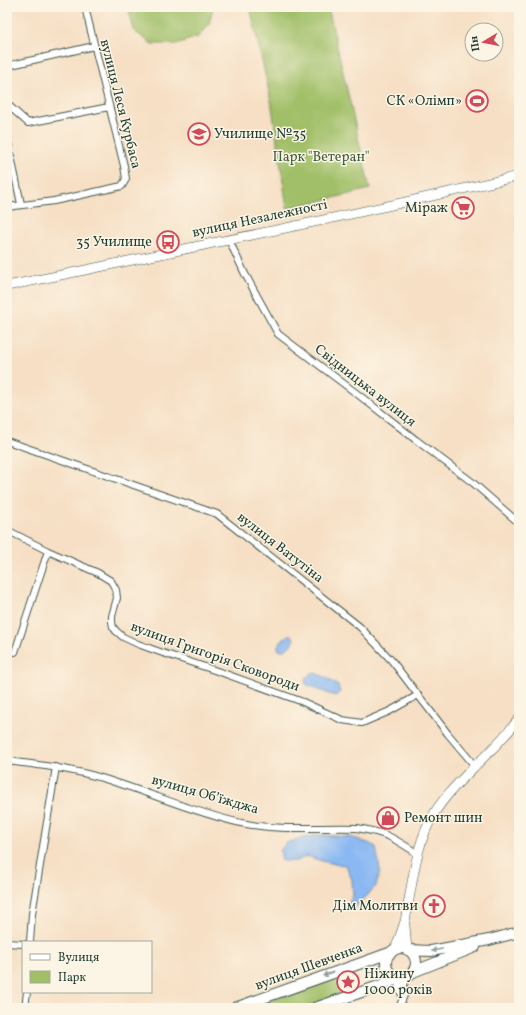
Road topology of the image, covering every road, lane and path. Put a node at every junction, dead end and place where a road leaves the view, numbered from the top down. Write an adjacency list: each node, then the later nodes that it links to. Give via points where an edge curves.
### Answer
1 (85, 7): 2 (street, вулиця Леся Курбаса)
2 (94, 46): 3 (street); 5 (street, вулиця Леся Курбаса)
3 (7, 66)
4 (7, 104): 5 (street, via 28,123)
5 (109, 107): 8 (street, вулиця Леся Курбаса, via 124,166 126,179 122,186 54,201)
6 (7, 137): 8 (street)
7 (519, 176): 10 (street, вулиця Незалежності)
8 (21, 204): 9 (street, вулиця Леся Курбаса)
9 (7, 206)
10 (229, 240): 11 (street, вулиця Незалежності); 13 (street, Свідницька вулиця, via 278,334 472,482)
11 (7, 286)
12 (7, 441): 17 (street, вулиця Ватутіна, via 217,514 360,627 392,661)
13 (519, 522)
14 (7, 530): 15 (street, вулиця Григорія Сковороди)
15 (48, 551): 16 (street); 17 (street, вулиця Григорія Сковороди, via 111,581 117,598 112,616 116,632 160,652 303,702 342,720 362,723)
16 (15, 652)
17 (418, 695): 20 (street, вулиця Ватутіна)
18 (519, 719): 20 (street)
19 (7, 761): 21 (street, вулиця Обʼїжджа)
20 (476, 766): 22 (street, via 438,807 429,823)
21 (56, 767): 22 (street, вулиця Обʼїжджа, via 106,779 241,823 265,827 367,830 390,837); 26 (street, via 32,914)
22 (418, 854): 23 (street)
23 (404, 923): 29 (street); 30 (street)
24 (519, 932): 25 (main road)
25 (489, 940): 29 (main road, one-way to 29, via 431,951); 31 (main road)
26 (30, 941)
27 (7, 942): 28 (street)
28 (22, 944)
29 (407, 950): 30 (main road); 31 (main road, via 414,956 415,968)
30 (393, 951): 31 (main road, via 387,967 391,973); 34 (main road, вулиця Шевченка, one-way to 34)
31 (404, 976): 35 (main road); 36 (street, via 397,981 403,997)
32 (27, 993): 33 (street)
33 (25, 1008)
34 (235, 1008)
35 (315, 1008)
36 (399, 1008)

